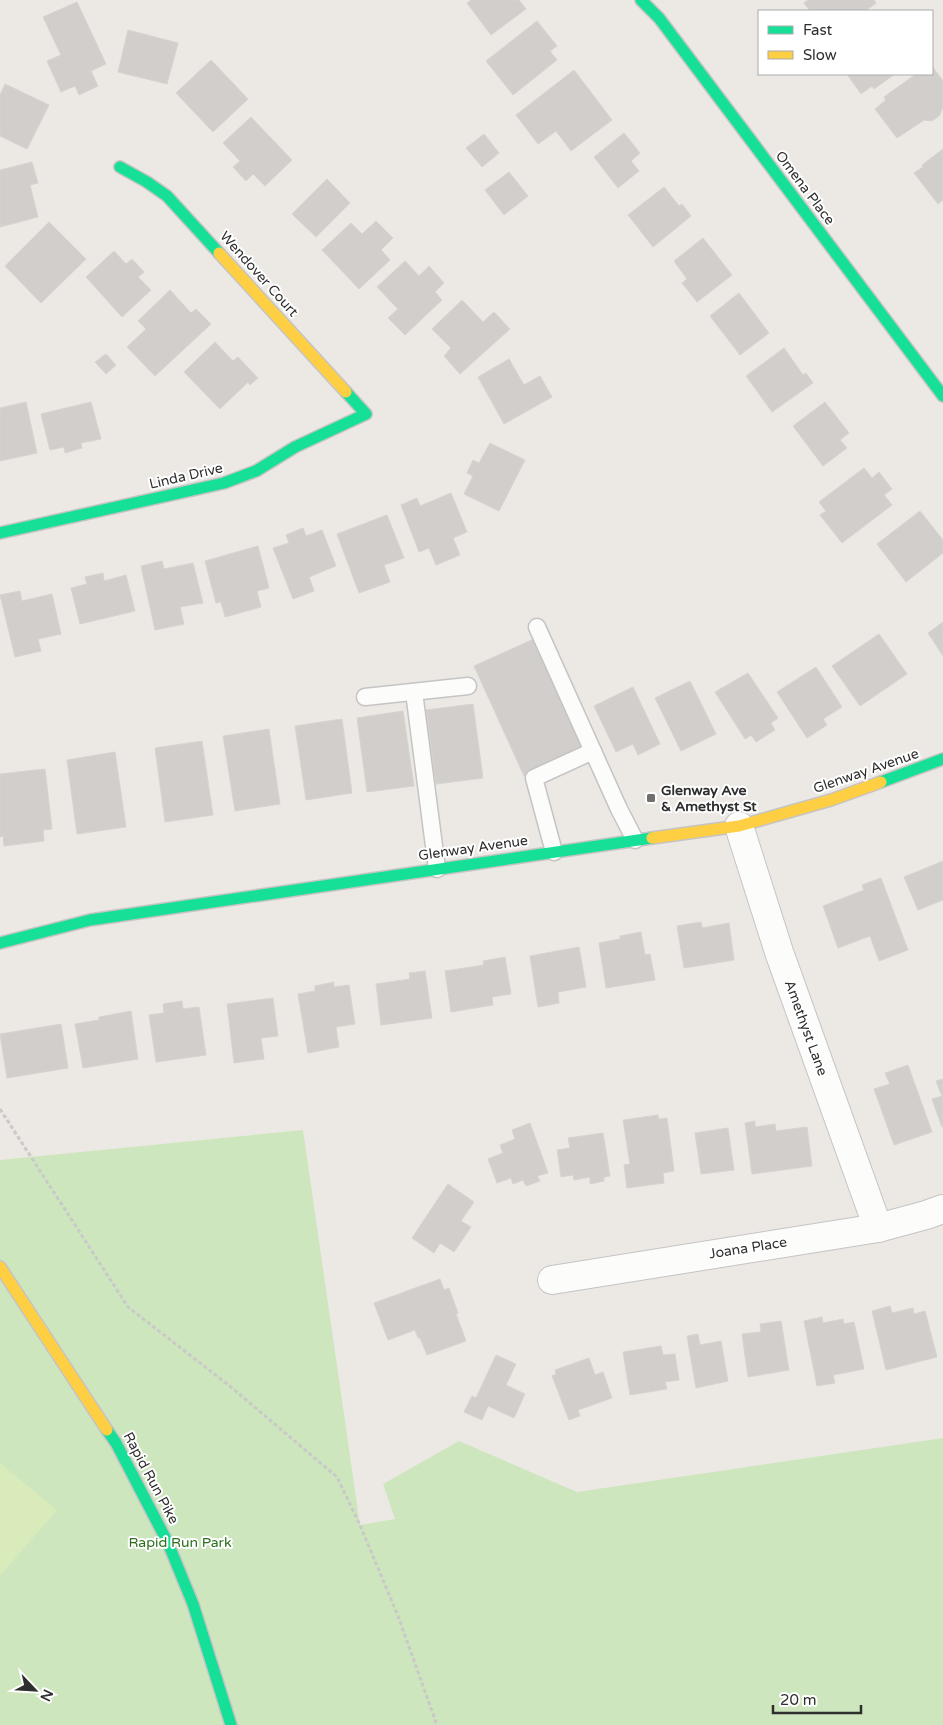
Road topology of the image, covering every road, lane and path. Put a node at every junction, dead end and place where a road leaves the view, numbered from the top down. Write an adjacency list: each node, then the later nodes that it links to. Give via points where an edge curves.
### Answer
1 (641, 0): 3 (street, Omena Place, via 659,18)
2 (120, 167): 4 (street, Wendover Court, via 167,196)
3 (943, 396)
4 (366, 414): 5 (street, Linda Drive, via 295,446 256,470 224,484)
5 (0, 533)
6 (537, 627): 10 (lane)
7 (468, 686): 8 (lane)
8 (414, 692): 9 (lane); 15 (lane)
9 (365, 696)
10 (593, 751): 13 (lane); 14 (lane, via 534,778)
11 (943, 759): 12 (street, Glenway Avenue, via 831,800)
12 (739, 826): 13 (street, Glenway Avenue); 19 (street, Amethyst Lane, via 779,952)
13 (635, 840): 14 (street, Glenway Avenue)
14 (554, 852): 15 (street, Glenway Avenue)
15 (437, 869): 16 (street, Glenway Avenue, via 90,920)
16 (0, 943)
17 (0, 1109): 23 (path, via 128,1307 231,1387 337,1477 398,1616)
18 (943, 1208): 19 (street, Joana Place)
19 (878, 1228): 21 (street, Joana Place)
20 (0, 1266): 22 (street, Rapid Run Pike, via 116,1443 168,1543 193,1604)
21 (552, 1280)
22 (231, 1725)
23 (437, 1725)

